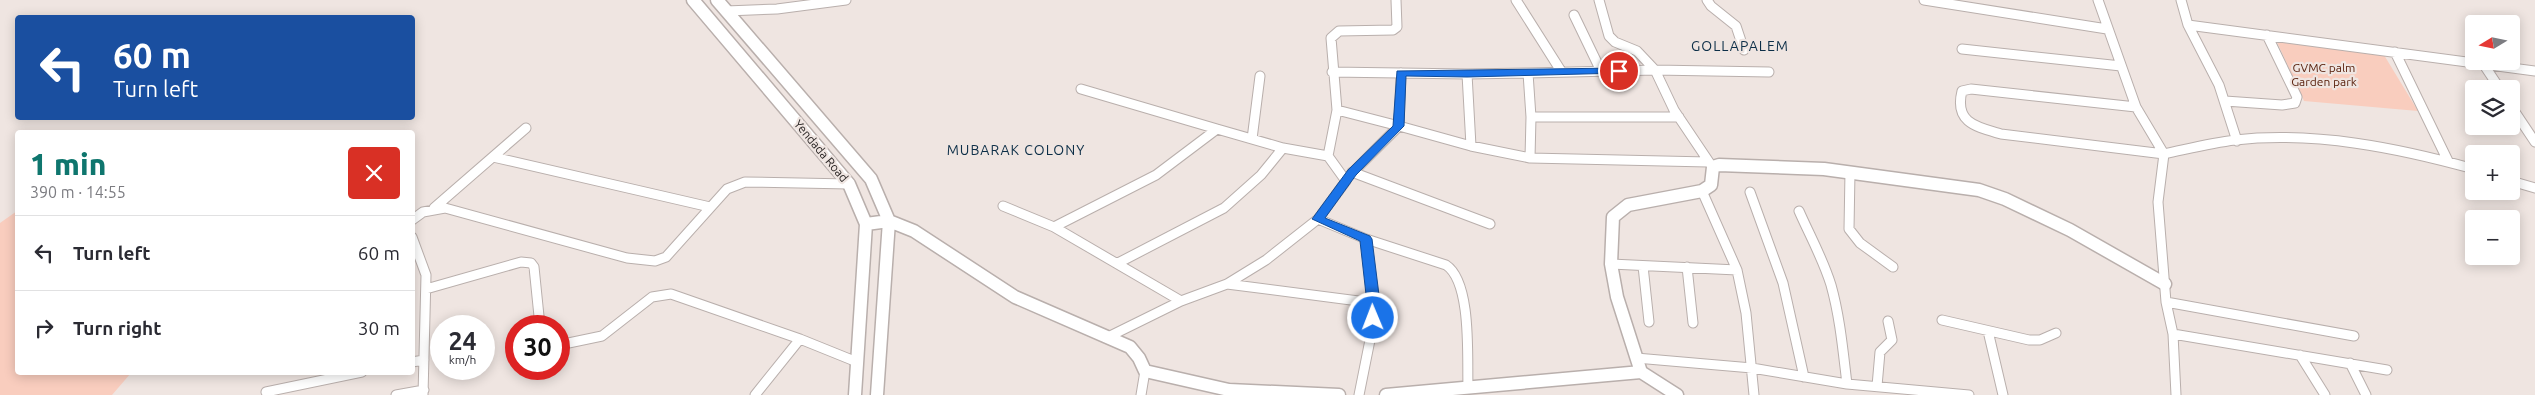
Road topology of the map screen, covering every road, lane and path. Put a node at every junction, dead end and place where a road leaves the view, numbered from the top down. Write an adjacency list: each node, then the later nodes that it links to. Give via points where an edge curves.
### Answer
1 (693, 0): 57 (street, Yendada Road)
2 (717, 0): 11 (street, Yendada Road)
3 (846, 0): 11 (street, via 777,9)
4 (1396, 0): 25 (street, via 1397,27 1393,30 1334,33 1331,38)
5 (1516, 0): 23 (street)
6 (1599, 0): 21 (street, via 1603,21 1612,40 1637,51)
7 (1707, 0): 17 (street, via 1736,26)
8 (1924, 0): 14 (street)
9 (2098, 0): 14 (street)
10 (2181, 0): 13 (street)
11 (726, 11): 68 (street, Yendada Road, via 871,179)
12 (1574, 14): 24 (street)
13 (2188, 25): 15 (street); 33 (street)
14 (2107, 29): 20 (street)
15 (2267, 35): 18 (street); 33 (street, via 2297,97 2295,103)
16 (1962, 49): 20 (street)
17 (1744, 50)
18 (2395, 52): 19 (street); 51 (street)
19 (2465, 62)
20 (2121, 66): 34 (street)
21 (1655, 70): 24 (street); 27 (street); 37 (street)
22 (2520, 70): 28 (street)
23 (1561, 71): 24 (street); 26 (street)
24 (1601, 71)
25 (1332, 72): 29 (street); 35 (street)
26 (1528, 72): 30 (street); 36 (street)
27 (1769, 72)
28 (2535, 72)
29 (1401, 73): 30 (street); 39 (street)
30 (1467, 74): 45 (street)
31 (1260, 76): 42 (street)
32 (1081, 88): 41 (street)
33 (2225, 101): 43 (street)
34 (2136, 107): 47 (street); 47 (street, via 1971,89 1962,91 1960,108 1966,119 1978,127 2002,136)
35 (1337, 110): 39 (street); 48 (street)
36 (1531, 117): 37 (street); 50 (street)
37 (1679, 117): 52 (street)
38 (2520, 120): 44 (street)
39 (1399, 126): 45 (street); 54 (street)
40 (526, 128): 49 (street)
41 (1217, 129): 42 (street); 71 (street, via 1156,175)
42 (1252, 139): 46 (street)
43 (2236, 141): 47 (street); 51 (street, via 2295,140 2343,144)
44 (2535, 142)
45 (1471, 146): 50 (street)
46 (1283, 148): 48 (street); 74 (street, via 1261,176 1224,208)
47 (2164, 154): 81 (street, via 2158,202)
48 (1328, 156): 56 (street)
49 (492, 157): 63 (street); 64 (street)
50 (1530, 158): 52 (street)
51 (2448, 161): 53 (street)
52 (1710, 165): 55 (street, via 1782,166); 60 (street, via 1710,185)
53 (2465, 166)
54 (1352, 172): 56 (street); 70 (street)
55 (1850, 172): 78 (street, via 1849,229 1860,243); 81 (street, via 1993,194 2070,230)
56 (1346, 181): 67 (street)
57 (849, 184): 63 (street, via 744,182 727,189); 69 (street, Yendada Road)
58 (2520, 184): 59 (street)
59 (2535, 188)
60 (1702, 191): 75 (street, via 1619,210 1613,217); 79 (street)
61 (1750, 192): 108 (street, via 1783,283)
62 (1003, 206): 71 (street)
63 (710, 207): 64 (street, via 666,257 656,262 627,258 445,208)
64 (434, 208): 66 (street)
65 (1799, 211): 109 (street, via 1831,287)
66 (415, 218)
67 (1318, 219): 72 (street); 80 (street, via 1266,260)
68 (889, 222): 69 (street); 95 (street, via 914,231 1014,297); 117 (street, Yendada Road)
69 (866, 224): 101 (street, Yendada Road)
70 (1490, 224)
71 (1054, 227): 74 (street)
72 (1366, 239): 85 (street); 111 (street, via 1446,265 1457,275 1465,316)
73 (415, 245): 82 (street, via 426,276)
74 (1118, 263): 83 (street)
75 (1611, 264): 76 (street); 103 (street, via 1617,297)
76 (1643, 266): 77 (street); 89 (street)
77 (1687, 267): 79 (street); 90 (street)
78 (1893, 267)
79 (1737, 270): 104 (street)
80 (1226, 284): 83 (street); 85 (street)
81 (2165, 284): 84 (street)
82 (426, 289): 86 (street, via 531,262); 99 (street)
83 (1180, 301): 95 (street)
84 (2166, 302): 93 (street); 94 (street)
85 (1374, 303): 120 (street)
86 (539, 315)
87 (1942, 320): 91 (street)
88 (1888, 321): 110 (street, via 1892,340 1880,352)
89 (1649, 322)
90 (1693, 323)
91 (1988, 331): 92 (street, via 2029,340 2040,340); 125 (street)
92 (2056, 333)
93 (2172, 334): 98 (street); 126 (street)
94 (2354, 336)
95 (1108, 337): 106 (street, via 1130,347)
96 (800, 339): 97 (street, via 671,294 662,294 652,297 602,336); 101 (street); 115 (street)
97 (570, 343)
98 (2300, 355): 102 (street); 127 (street)
99 (424, 360): 100 (street); 113 (street)
100 (415, 362)
101 (857, 362): 116 (street, Yendada Road)
102 (2350, 363): 105 (street); 128 (street)
103 (1639, 365): 104 (street); 111 (street); 122 (street)
104 (1752, 368): 108 (street); 123 (street)
105 (2387, 370)
106 (1145, 371): 118 (street); 119 (street, via 1229,390)
107 (348, 375): 112 (street)
108 (1804, 377): 109 (street)
109 (1847, 384): 110 (street)
110 (1877, 386): 124 (street)
111 (1468, 387): 121 (street)
112 (266, 392)
113 (424, 393): 114 (street)
114 (396, 395)
115 (755, 395)
116 (855, 395)
117 (876, 395)
118 (1141, 395)
119 (1339, 395)
120 (1359, 395)
121 (1386, 395)
122 (1677, 395)
123 (1754, 395)
124 (1969, 395)
125 (2003, 395)
126 (2176, 395)
127 (2325, 395)
128 (2366, 395)

